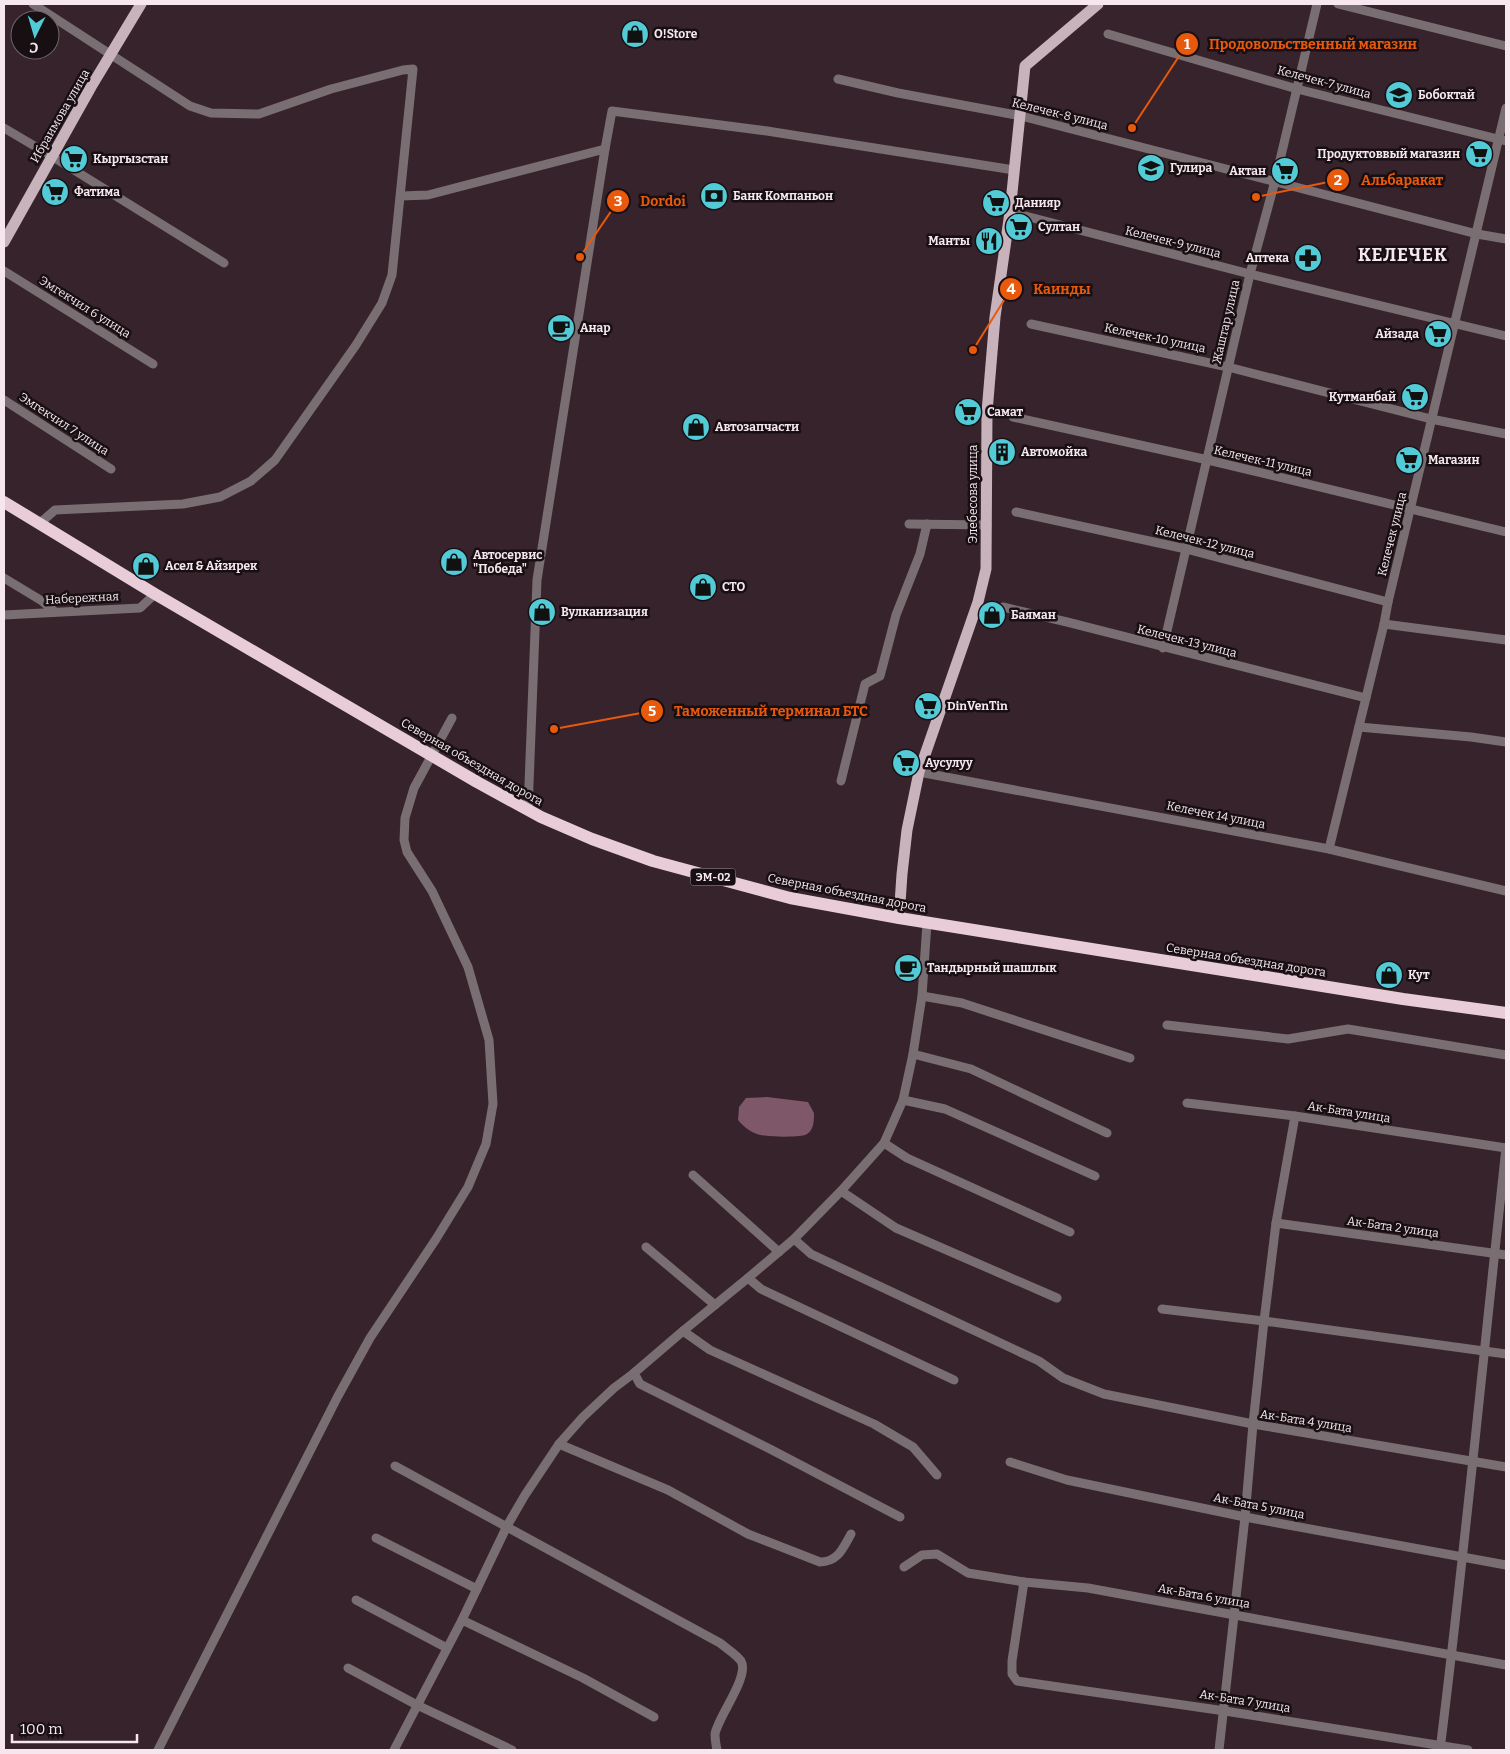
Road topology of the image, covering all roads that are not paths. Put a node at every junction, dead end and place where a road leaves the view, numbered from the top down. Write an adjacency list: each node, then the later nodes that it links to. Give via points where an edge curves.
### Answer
1 (33, 4): 8 (street)
2 (141, 4): 8 (main road, Ибраимова улица)
3 (1098, 4): 12 (main road, Элебесова улица, via 1026,66)
4 (1317, 4): 10 (street, Жаштар улица)
5 (1338, 4): 7 (street)
6 (1108, 34): 10 (street, Келечек-7 улица)
7 (1506, 46)
8 (111, 56): 16 (main road, Ибраимова улица); 19 (street, via 190,106 211,113 260,114 332,89 413,69)
9 (838, 79): 12 (street, Келечек-8 улица)
10 (1297, 89): 14 (street, Келечек-7 улица); 18 (street, Жаштар улица)
11 (1506, 108): 14 (street, Келечек улица)
12 (1021, 116): 17 (main road, Элебесова улица); 18 (street, Келечек-8 улица)
13 (4, 128): 16 (street)
14 (1502, 140): 21 (street, Келечек улица)
15 (605, 149): 17 (street, via 612,111 773,132); 19 (street, via 428,195); 62 (street, via 538,580)
16 (53, 157): 23 (main road, Ибраимова улица); 24 (street)
17 (1014, 170): 20 (main road, Элебесова улица)
18 (1275, 181): 21 (street, Келечек-8 улица); 26 (street, Жаштар улица)
19 (401, 196): 41 (street, via 392,275 382,303 275,460 251,481 220,497 183,504 55,510)
20 (1010, 212): 26 (street, Келечек-9 улица); 44 (main road, Элебесова улица, via 995,317 987,412)
21 (1477, 234): 22 (street, Келечек-8 улица); 28 (street, Келечек улица)
22 (1506, 239)
23 (4, 242)
24 (224, 263)
25 (4, 271): 30 (street, Эмгекчил 6 улица)
26 (1250, 274): 28 (street, Келечек-9 улица); 31 (street, Жаштар улица)
27 (1031, 324): 31 (street, Келечек-10 улица)
28 (1454, 325): 29 (street, Келечек-9 улица); 34 (street, Келечек улица)
29 (1506, 336)
30 (153, 364)
31 (1228, 367): 34 (street, Келечек-10 улица); 36 (street, Жаштар улица)
32 (4, 400): 37 (street, Эмгекчил 7 улица)
33 (1014, 417): 36 (street, Келечек-11 улица)
34 (1431, 419): 35 (street, Келечек-10 улица); 39 (street, Келечек улица)
35 (1506, 434)
36 (1208, 460): 39 (street, Келечек-11 улица); 46 (street, Жаштар улица)
37 (111, 468)
38 (4, 502): 41 (highway, Северная объездная дорога / ЭМ-02)
39 (1411, 509): 45 (street, Келечек-11 улица); 49 (street, Келечек улица)
40 (1016, 512): 46 (street, Келечек-12 улица)
41 (40, 523): 48 (highway, Северная объездная дорога / ЭМ-02)
42 (909, 524): 43 (street)
43 (927, 524): 44 (street); 61 (street, via 920,554 896,615 880,676 865,684)
44 (987, 524): 60 (main road, Элебесова улица, via 986,569 978,602)
45 (1506, 532)
46 (1186, 549): 49 (street, Келечек-12 улица); 55 (street, Жаштар улица)
47 (4, 578): 51 (street)
48 (155, 594): 51 (street, Набережная, via 140,608); 62 (highway, Северная объездная дорога / ЭМ-02)
49 (1388, 602): 53 (street, Келечек улица)
50 (1003, 608): 55 (street, Келечек-13 улица)
51 (55, 612): 52 (street, Набережная)
52 (4, 615)
53 (1384, 624): 54 (street); 56 (street, Келечек улица)
54 (1506, 640)
55 (1163, 648): 56 (street, Келечек-13 улица)
56 (1366, 698): 58 (street, Келечек улица)
57 (452, 718): 128 (street, via 414,788 404,840 407,852 432,891 468,967 489,1040 493,1104 486,1144 468,1187 370,1338 338,1396)
58 (1360, 727): 59 (street); 63 (street, Келечек улица)
59 (1506, 742)
60 (919, 772): 63 (street, Келечек 14 улица); 65 (main road, Элебесова улица, via 907,830)
61 (841, 781)
62 (528, 810): 65 (highway, Северная объездная дорога / ЭМ-02, via 592,839 653,861 790,898)
63 (1329, 849): 64 (street, Келечек 14 улица)
64 (1506, 891)
65 (899, 918): 66 (highway, Северная объездная дорога / ЭМ-02)
66 (928, 923): 67 (street); 68 (highway, Северная объездная дорога / ЭМ-02)
67 (922, 996): 70 (street); 72 (street, via 962,1003)
68 (1506, 1013)
69 (1167, 1025): 71 (street, via 1288,1039 1348,1029)
70 (913, 1054): 73 (street); 76 (street, via 970,1069)
71 (1506, 1055)
72 (1130, 1058)
73 (903, 1100): 77 (street); 80 (street, via 945,1109)
74 (1187, 1103): 75 (street, Ак-Бата улица)
75 (1295, 1116): 78 (street, Ак-Бата улица); 82 (street)
76 (1107, 1133)
77 (884, 1143): 81 (street); 83 (street, via 907,1158)
78 (1506, 1148): 87 (street)
79 (693, 1175): 86 (street)
80 (1094, 1176)
81 (841, 1191): 84 (street); 90 (street, via 896,1228)
82 (1276, 1223): 87 (street, Ак-Бата 2 улица); 93 (street)
83 (1070, 1232)
84 (794, 1239): 86 (street); 99 (street, Ак-Бата 4 улица, via 811,1254 1039,1361 1063,1378 1104,1394)
85 (646, 1247): 91 (street)
86 (779, 1252): 89 (street)
87 (1494, 1253): 88 (street, Ак-Бата 2 улица); 95 (street)
88 (1506, 1255)
89 (748, 1278): 91 (street); 98 (street, via 761,1289)
90 (1057, 1298)
91 (715, 1305): 94 (street)
92 (1162, 1309): 93 (street)
93 (1264, 1321): 95 (street); 99 (street)
94 (683, 1331): 97 (street); 105 (street, via 710,1350 874,1424 913,1447)
95 (1484, 1351): 96 (street); 101 (street)
96 (1506, 1354)
97 (634, 1373): 100 (street, via 608,1394); 106 (street, via 640,1384)
98 (954, 1380)
99 (1253, 1424): 101 (street, Ак-Бата 4 улица); 107 (street)
100 (559, 1444): 108 (street); 109 (street, via 668,1490 748,1534 820,1562 829,1562 841,1552)
101 (1474, 1460): 104 (street, Ак-Бата 4 улица); 111 (street)
102 (1010, 1462): 107 (street, Ак-Бата 5 улица, via 1067,1480)
103 (395, 1466): 108 (street)
104 (1506, 1467)
105 (937, 1475)
106 (900, 1517)
107 (1245, 1517): 111 (street, Ак-Бата 5 улица); 117 (street)
108 (507, 1526): 115 (street); 130 (street, via 720,1643 741,1661 740,1682 715,1735)
109 (850, 1534)
110 (376, 1538): 115 (street)
111 (1463, 1557): 112 (street, Ак-Бата 5 улица); 120 (street)
112 (1506, 1566)
113 (904, 1567): 114 (street, Ак-Бата 6 улица, via 922,1554 937,1554 968,1573)
114 (1024, 1582): 117 (street, Ак-Бата 6 улица, via 1088,1588); 124 (street, Ак-Бата 7 улица, via 1012,1661 1012,1674 1017,1681)
115 (477, 1589): 118 (street)
116 (356, 1600): 119 (street)
117 (1234, 1614): 120 (street, Ак-Бата 6 улица); 124 (street)
118 (462, 1620): 119 (street); 125 (street, via 583,1678)
119 (447, 1648): 123 (street)
120 (1450, 1654): 121 (street, Ак-Бата 6 улица); 126 (street)
121 (1506, 1665)
122 (348, 1668): 123 (street)
123 (418, 1705): 127 (street); 129 (street)
124 (1225, 1711): 126 (street, Ак-Бата 7 улица); 131 (street)
125 (654, 1717)
126 (1440, 1748): 132 (street, Ак-Бата 7 улица)
127 (397, 1749)
128 (158, 1750)
129 (512, 1750)
130 (716, 1750)
131 (1219, 1750)
132 (1468, 1750)

